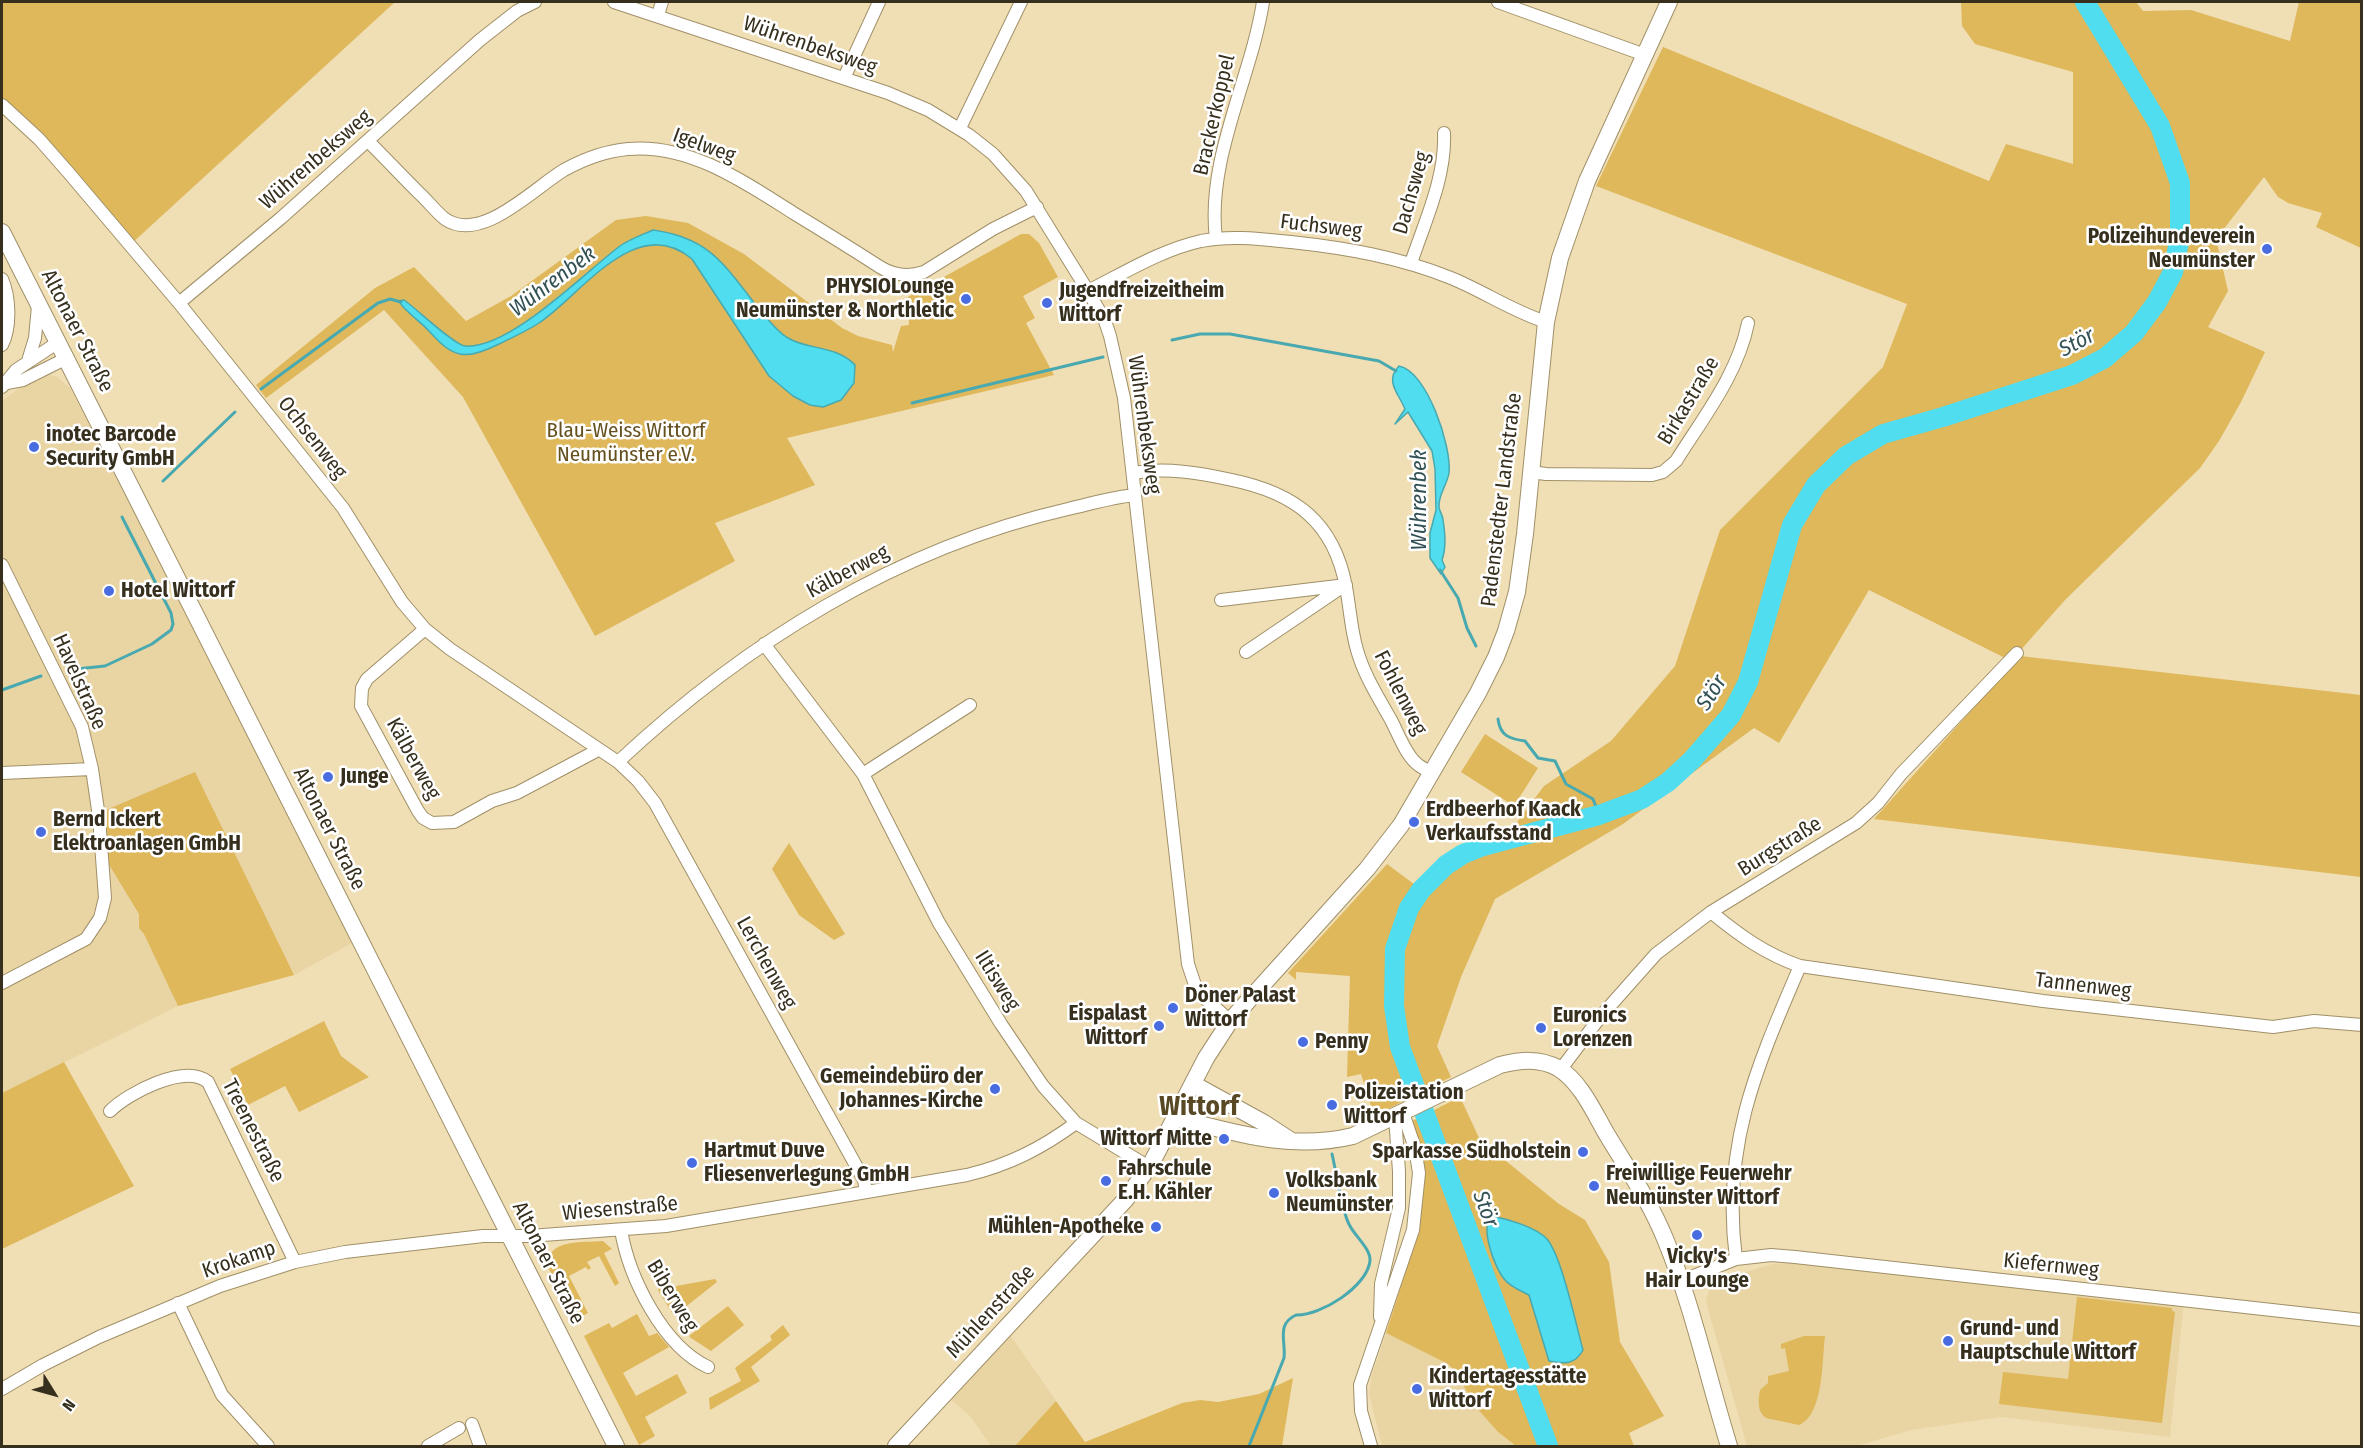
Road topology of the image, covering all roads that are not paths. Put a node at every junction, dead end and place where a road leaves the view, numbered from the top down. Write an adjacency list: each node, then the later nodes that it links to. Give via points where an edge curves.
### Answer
1 (535, 2): 15 (street, Wührenbeksweg, via 498,25)
2 (614, 2): 9 (street, Wührenbeksweg)
3 (662, 2): 9 (street)
4 (879, 2): 11 (street)
5 (1021, 2): 13 (street)
6 (1263, 2): 18 (street, Brackerkoppel, via 1222,160)
7 (1498, 2): 10 (street)
8 (1669, 2): 10 (street, Padenstedter Landstraße)
9 (658, 15): 11 (street, Wührenbeksweg)
10 (1645, 55): 24 (street, Padenstedter Landstraße, via 1572,220)
11 (844, 78): 13 (street, Wührenbeksweg, via 908,101)
12 (2, 105): 22 (street, Ochsenweg, via 39,139)
13 (960, 128): 16 (street, Wührenbeksweg, via 999,160)
14 (1444, 133): 19 (street, Dachsweg, via 1442,169)
15 (368, 141): 16 (street, Igelweg, via 446,219 466,226 490,220 589,157 629,148 686,156 758,190 880,267 898,274 924,272); 22 (street, Wührenbeksweg)
16 (1037, 207): 21 (street, Wührenbeksweg)
17 (2, 232): 23 (street, Altonaer Straße)
18 (1216, 239): 19 (street, Fuchsweg, via 1251,238 1330,246); 21 (street, Fuchsweg, via 1166,252)
19 (1411, 263): 24 (street, Fuchsweg)
20 (2, 279): 27 (street, via 7,290 8,313)
21 (1088, 291): 32 (street, Wührenbeksweg, via 1105,321 1114,350)
22 (179, 303): 37 (street, Ochsenweg, via 343,508 402,602)
23 (38, 306): 26 (street, Altonaer Straße); 29 (street)
24 (1546, 322): 31 (street, Padenstedter Landstraße)
25 (1748, 323): 31 (street, Birkastraße, via 1736,364 1668,469 1652,475)
26 (57, 343): 28 (street, Altonaer Straße); 29 (street)
27 (2, 345)
28 (65, 359): 30 (street, via 24,380); 63 (street, Altonaer Straße)
29 (28, 361): 30 (street)
30 (4, 385)
31 (1531, 472): 46 (street, Padenstedter Landstraße, via 1518,585 1506,631 1482,684)
32 (1133, 473): 33 (street, Wührenbeksweg); 35 (street, Fohlenweg, via 1208,475 1261,488 1292,501 1327,534)
33 (1135, 495): 38 (street, Kälberweg, via 1029,518 960,541 851,591); 51 (street, Wührenbeksweg, via 1188,964 1197,991)
34 (2, 565): 44 (street, Havelstraße, via 82,728)
35 (1346, 585): 36 (street); 39 (street); 46 (street, Fohlenweg, via 1353,636 1367,677 1413,760)
36 (1221, 600)
37 (425, 629): 42 (street, Ochsenweg); 42 (street, Kälberweg, via 367,679 360,696 361,706 423,818 440,824 454,822)
38 (765, 644): 43 (street, Kälberweg, via 676,711); 47 (street, Iltisweg)
39 (1246, 652)
40 (2017, 652): 48 (street, Burgstraße, via 1856,823)
41 (970, 705): 47 (street)
42 (598, 750): 43 (street, Ochsenweg)
43 (618, 762): 61 (street, Lerchenweg, via 656,802 864,1180)
44 (92, 769): 45 (street); 50 (street, Havelstraße, via 105,898 100,918 87,939)
45 (2, 773)
46 (1432, 773): 51 (street, Padenstedter Landstraße, via 1401,825 1367,869)
47 (863, 774): 58 (street, Iltisweg, via 949,940 1043,1086)
48 (1711, 912): 49 (street, Tannenweg, via 1744,939); 53 (street, Burgstraße, via 1652,958 1601,1016)
49 (1800, 966): 52 (street, Tannenweg, via 1980,993 2273,1027 2314,1021); 64 (street, via 1755,1072 1742,1119 1732,1201)
50 (2, 983)
51 (1230, 1021): 54 (street, Padenstedter Landstraße)
52 (2361, 1025)
53 (1561, 1070): 56 (street, via 1537,1061 1515,1062 1485,1072); 66 (street, via 1587,1100 1648,1204)
54 (1193, 1084): 57 (street, Mühlenstraße); 59 (street)
55 (110, 1111): 65 (street, Treenestraße, via 145,1087 183,1077 208,1082)
56 (1402, 1113): 59 (street, via 1353,1136 1328,1142); 69 (street, via 1399,1208 1381,1284); 69 (street, via 1415,1148 1418,1195 1413,1230)
57 (1176, 1118): 59 (street); 60 (street, Mühlenstraße)
58 (1076, 1122): 60 (street, Iltisweg); 61 (street, Wiesenstraße, via 1026,1155 992,1169)
59 (1293, 1142)
60 (1149, 1167): 78 (street, Mühlenstraße, via 1106,1222)
61 (866, 1192): 62 (street, Wiesenstraße, via 686,1223)
62 (621, 1230): 63 (street, Wiesenstraße); 70 (street, Biberweg, via 627,1258 653,1311 686,1355)
63 (509, 1236): 65 (street, Krokamp, via 345,1252); 77 (street, Altonaer Straße)
64 (1736, 1259): 66 (street, Kiefernweg); 68 (street, Kiefernweg, via 1795,1257)
65 (295, 1262): 67 (street, Krokamp)
66 (1681, 1281): 80 (street)
67 (178, 1303): 71 (street, Krokamp, via 71,1350); 74 (street, via 222,1395)
68 (2361, 1320)
69 (1380, 1322): 79 (street, via 1360,1384 1361,1411)
70 (708, 1367)
71 (2, 1389)
72 (472, 1424): 76 (street)
73 (459, 1428): 75 (street)
74 (268, 1446)
75 (428, 1446)
76 (480, 1446)
77 (616, 1446)
78 (896, 1446)
79 (1371, 1446)
80 (1729, 1446)

